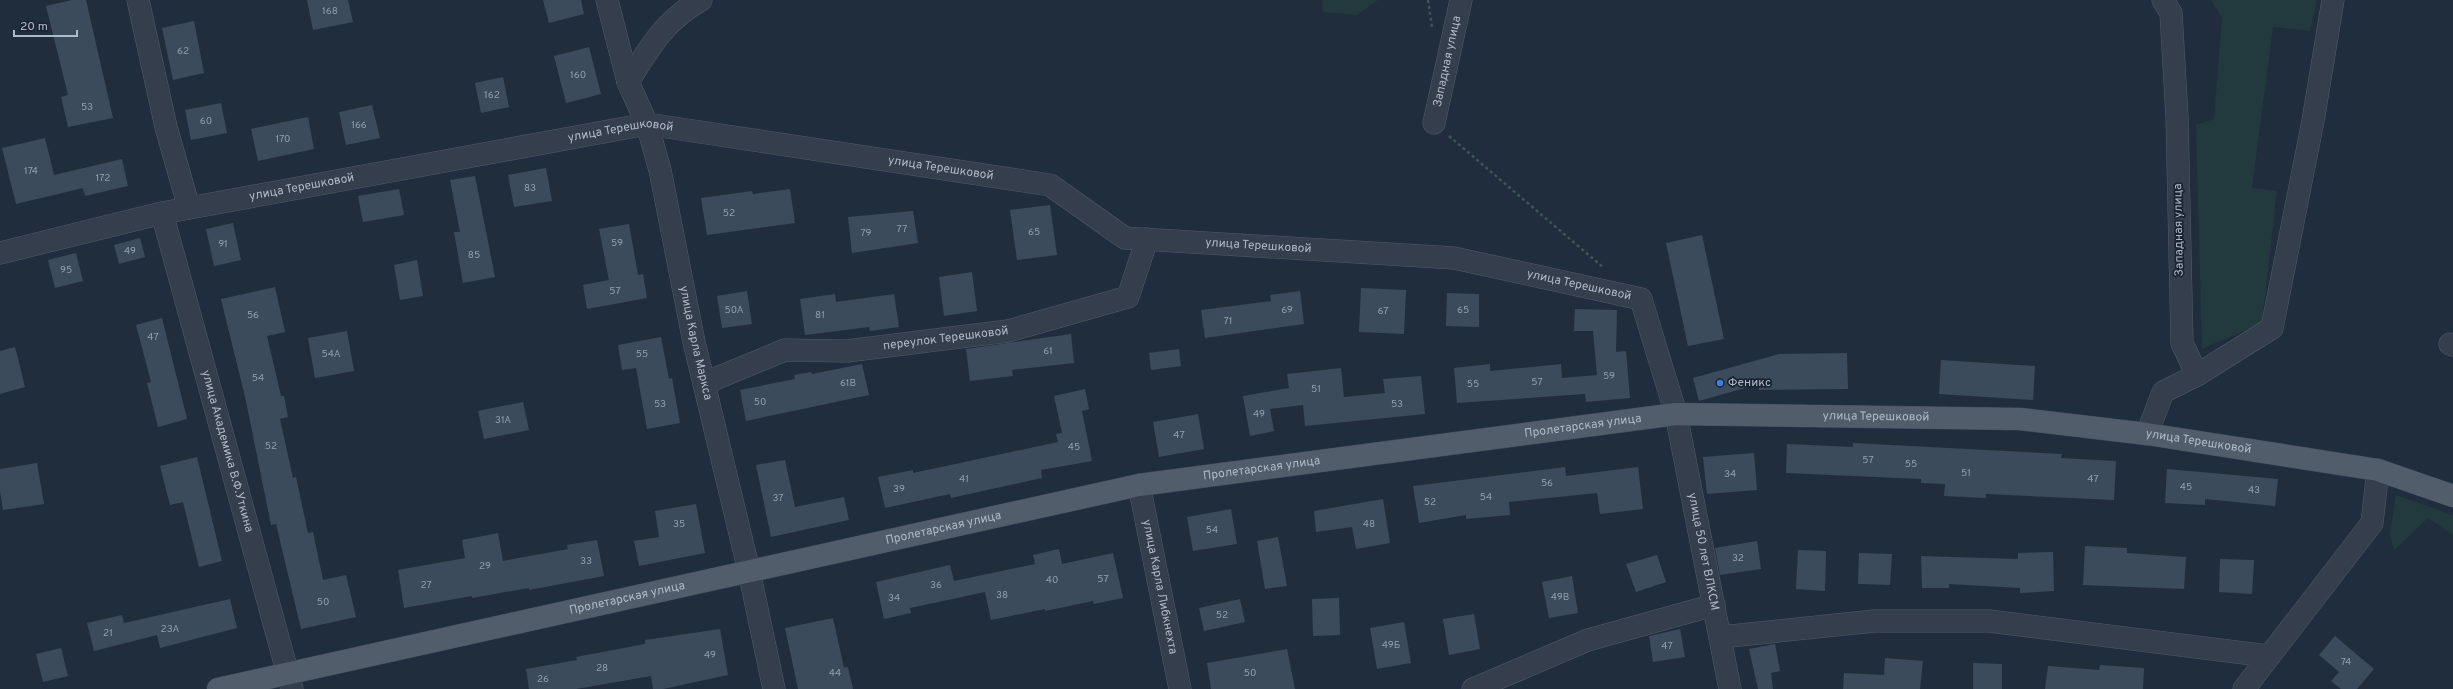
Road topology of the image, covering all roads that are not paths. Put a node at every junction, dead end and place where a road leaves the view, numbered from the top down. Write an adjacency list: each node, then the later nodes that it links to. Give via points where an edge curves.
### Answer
1 (138, 0): 10 (street, via 166,127)
2 (608, 0): 7 (street, улица Карла Маркса)
3 (701, 0): 7 (street, via 685,9 657,36)
4 (1460, 0): 8 (street, Западная улица)
5 (2163, 0): 14 (street, Западная улица, via 2171,13 2177,116 2182,343)
6 (2333, 0): 14 (street, via 2313,121 2272,328)
7 (628, 82): 9 (street, улица Карла Маркса)
8 (1434, 123)
9 (647, 124): 10 (street, улица Терешковой); 12 (street, улица Терешковой, via 1050,185 1125,238); 15 (street, улица Карла Маркса, via 660,170 694,342)
10 (189, 208): 11 (street, улица Терешковой)
11 (162, 213): 13 (street, улица Терешковой); 25 (street, улица Академика В.Ф.Уткина)
12 (1147, 239): 15 (street, переулок Терешковой, via 1128,297 1008,331 847,351 785,350); 16 (street, улица Терешковой, via 1454,258 1641,299)
13 (0, 253)
14 (2198, 375): 17 (street, via 2163,392)
15 (705, 383): 21 (street, улица Карла Маркса)
16 (1676, 414): 17 (main road, улица Терешковой, via 2020,419); 19 (main road, Пролетарская улица); 22 (street, улица 50 лет ВЛКСМ)
17 (2147, 434): 18 (main road, улица Терешковой)
18 (2378, 470): 20 (main road, улица Терешковой); 24 (street, via 2372,523)
19 (1139, 485): 21 (main road, Пролетарская улица); 28 (street, улица Карла Либкнехта)
20 (2453, 496)
21 (749, 572): 25 (main road, Пролетарская улица); 27 (street, улица Карла Маркса)
22 (1714, 604): 23 (street, улица 50 лет ВЛКСМ); 29 (street, via 1588,640)
23 (1721, 637): 24 (street, via 1874,621 1989,621); 30 (street, улица 50 лет ВЛКСМ)
24 (2268, 656): 31 (street)
25 (290, 680): 26 (main road, Пролетарская улица)
26 (218, 689)
27 (774, 689)
28 (1180, 689)
29 (1473, 689)
30 (1730, 689)
31 (2244, 689)

